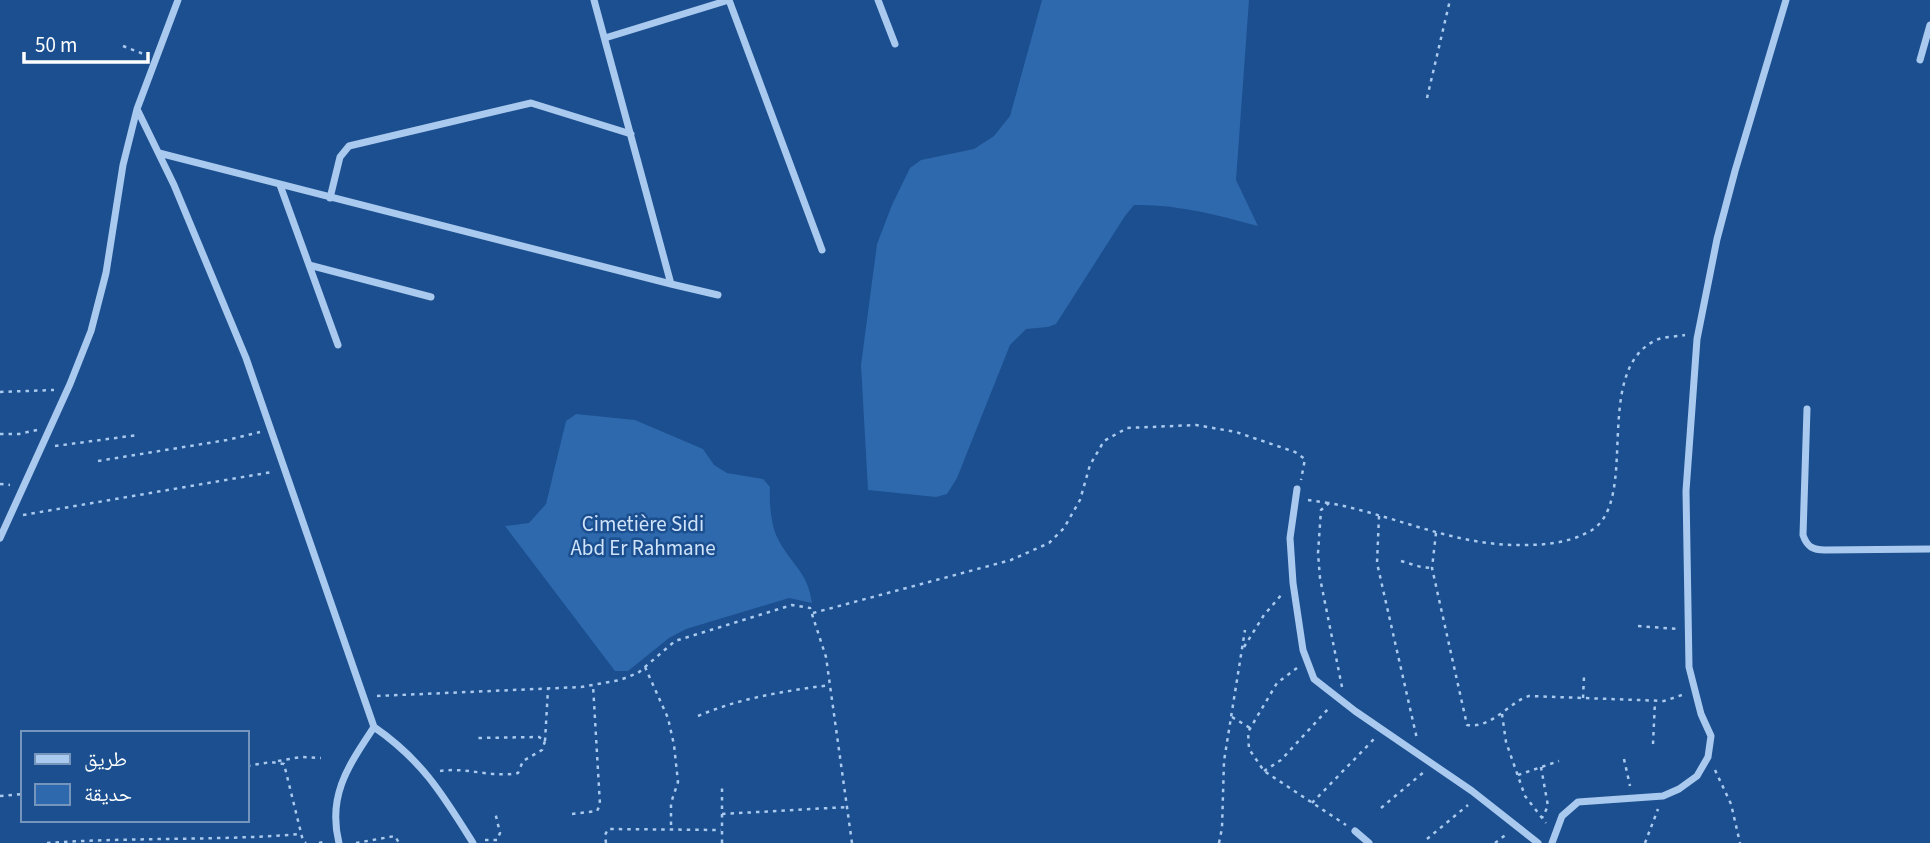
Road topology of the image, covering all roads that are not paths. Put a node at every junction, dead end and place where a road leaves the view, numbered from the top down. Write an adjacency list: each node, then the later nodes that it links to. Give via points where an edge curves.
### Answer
1 (178, 0): 10 (street)
2 (594, 0): 7 (street)
3 (729, 0): 7 (street); 15 (street)
4 (878, 0): 8 (street)
5 (1786, 0): 31 (street, via 1735,171 1698,332 1686,491 1688,629 1689,667 1711,736 1708,757 1697,776 1663,796 1578,802 1562,816)
6 (1930, 25): 9 (street)
7 (605, 38): 11 (street)
8 (895, 44)
9 (1920, 60)
10 (137, 109): 12 (street); 23 (street, via 91,331)
11 (631, 134): 14 (street, via 531,103 349,146 340,156); 17 (street)
12 (159, 153): 13 (street); 25 (street, via 221,295)
13 (280, 185): 14 (street); 16 (street)
14 (330, 198): 17 (street)
15 (822, 250)
16 (309, 265): 19 (street); 20 (street)
17 (671, 284): 18 (street)
18 (718, 295)
19 (431, 298)
20 (338, 345)
21 (1807, 409): 24 (street, via 1803,535 1809,547)
22 (1297, 489): 30 (street, via 1290,538 1293,583 1303,649 1314,679)
23 (0, 538)
24 (1930, 549)
25 (374, 727): 27 (street, via 427,773); 28 (street, via 342,783 334,821)
26 (1355, 831): 29 (street)
27 (472, 842)
28 (339, 843)
29 (1369, 843)
30 (1538, 843)
31 (1552, 843)

